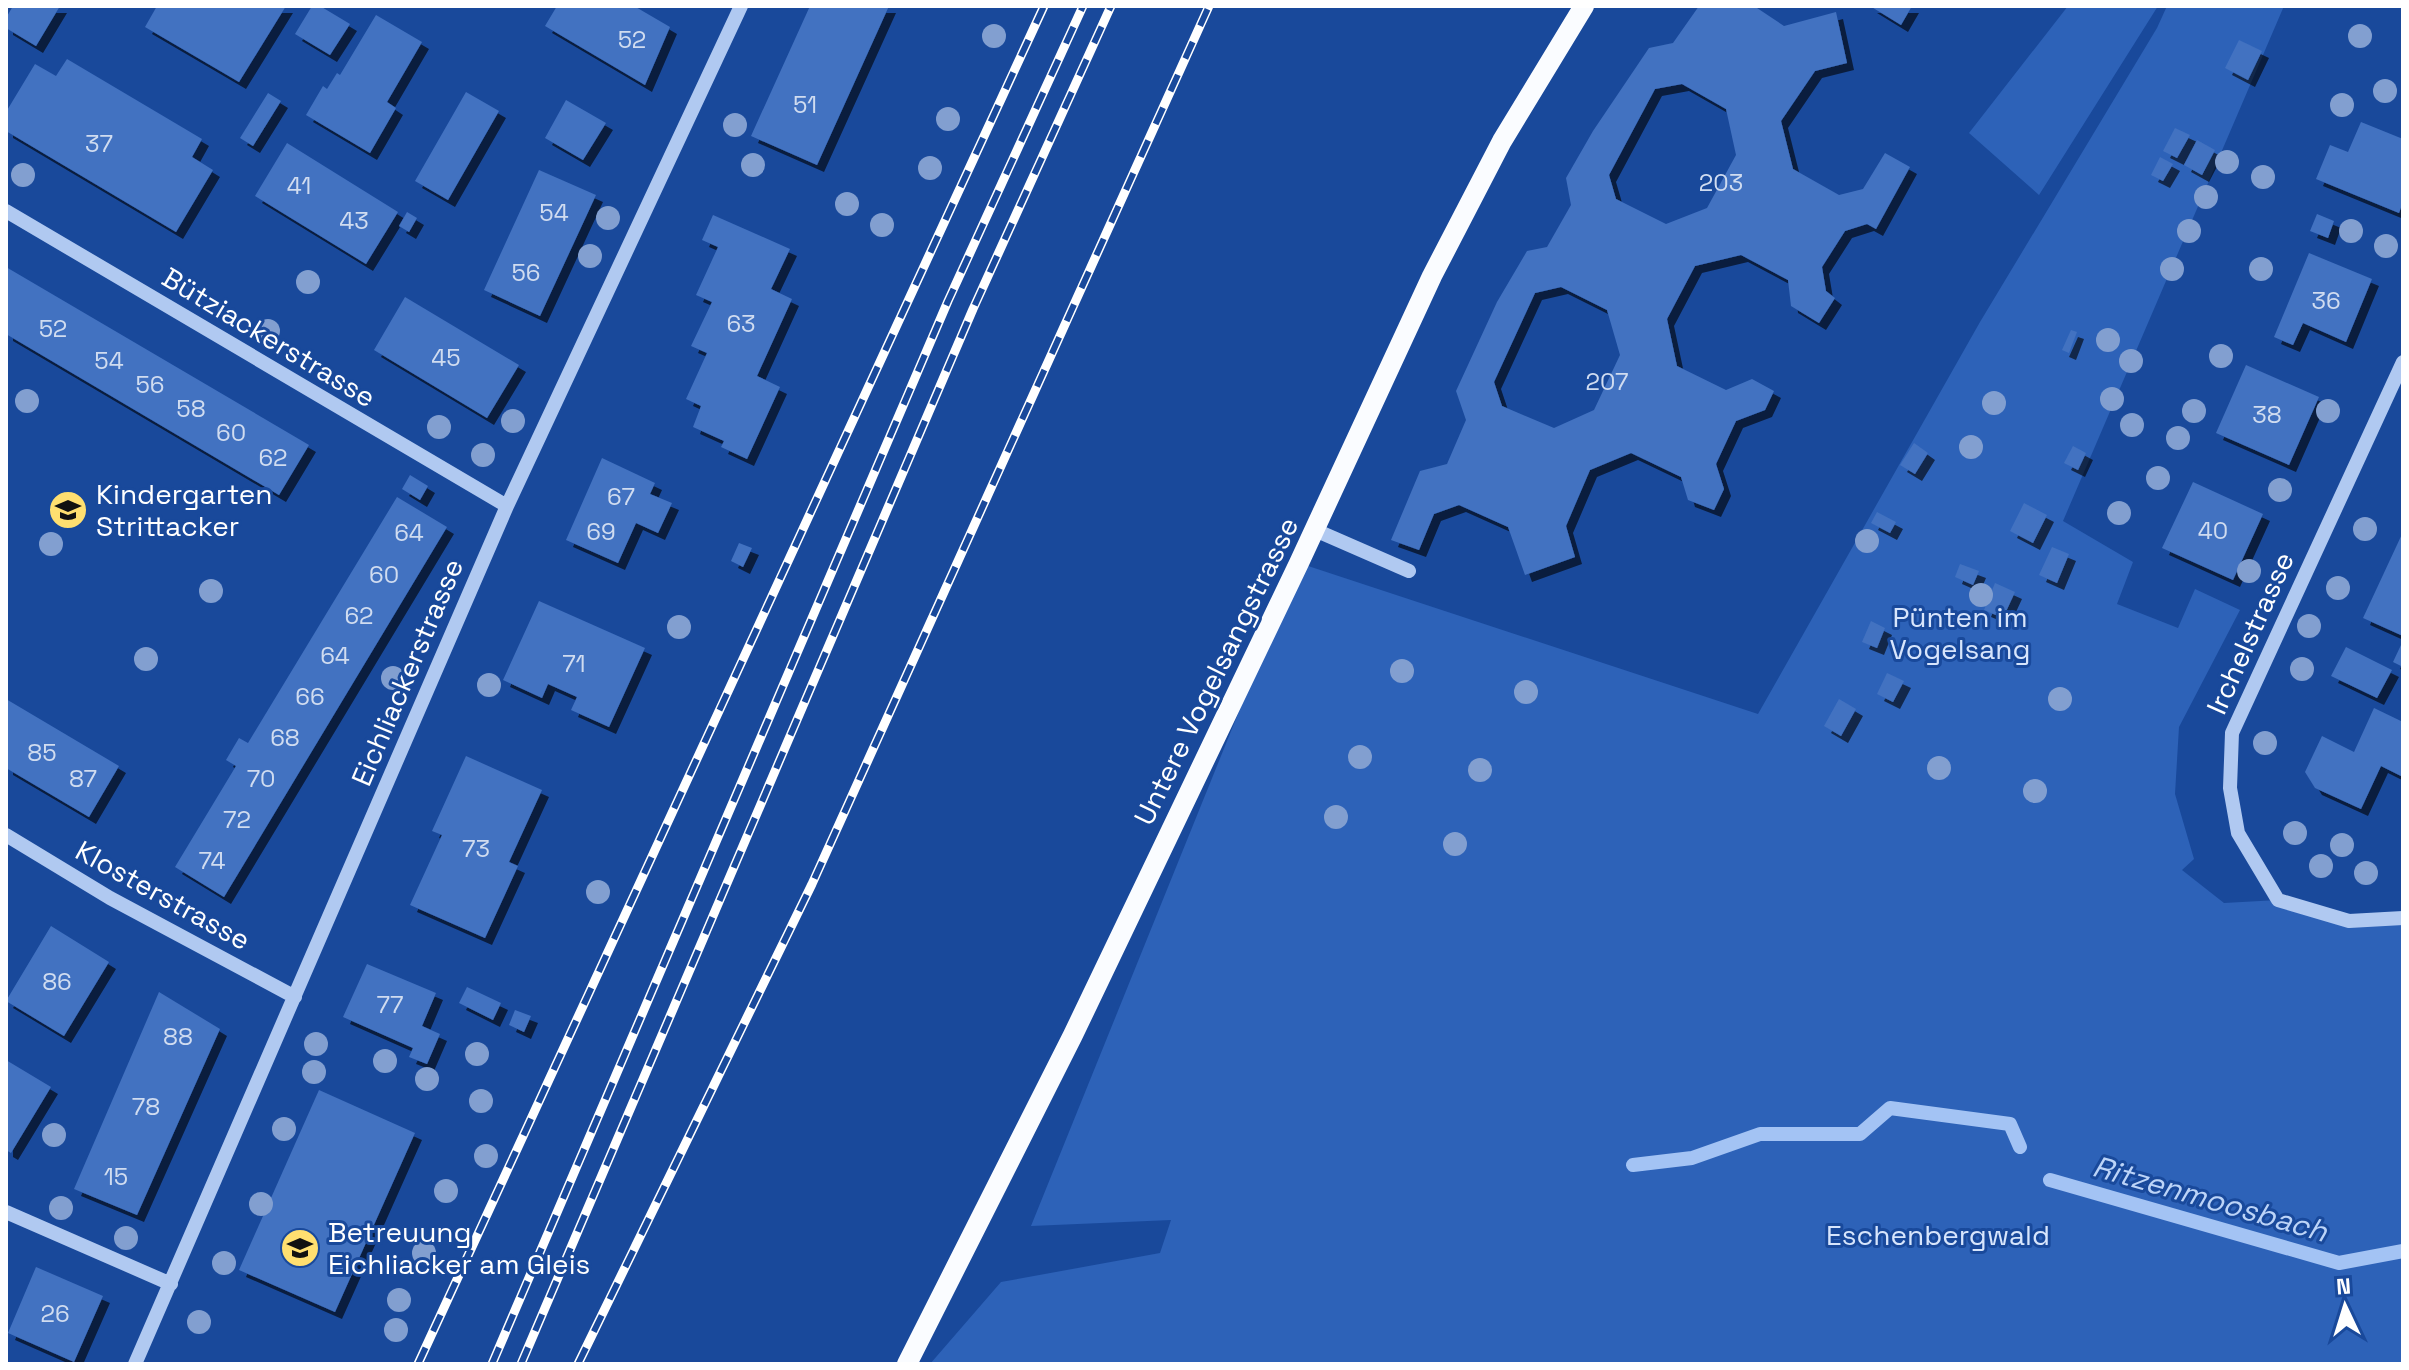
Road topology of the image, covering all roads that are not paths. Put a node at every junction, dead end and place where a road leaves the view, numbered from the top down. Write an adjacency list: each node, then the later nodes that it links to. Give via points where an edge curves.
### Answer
1 (741, 6): 5 (street, Eichliackerstrasse)
2 (1584, 6): 6 (main road, Untere Vogelsangstrasse, via 1502,141 1432,276)
3 (6, 211): 5 (street, Bütziackerstrasse)
4 (2403, 362): 9 (street, Irchelstrasse, via 2232,733 2230,788 2238,833 2278,900 2349,921)
5 (507, 506): 10 (street, Eichliackerstrasse)
6 (1315, 530): 7 (street); 14 (main road, Untere Vogelsangstrasse, via 1073,1035)
7 (1409, 571)
8 (6, 835): 10 (street, Klosterstrasse, via 110,898)
9 (2403, 918)
10 (295, 997): 12 (street, Eichliackerstrasse)
11 (6, 1212): 12 (street)
12 (171, 1284): 13 (street, Eichliackerstrasse)
13 (135, 1364)
14 (907, 1364)

